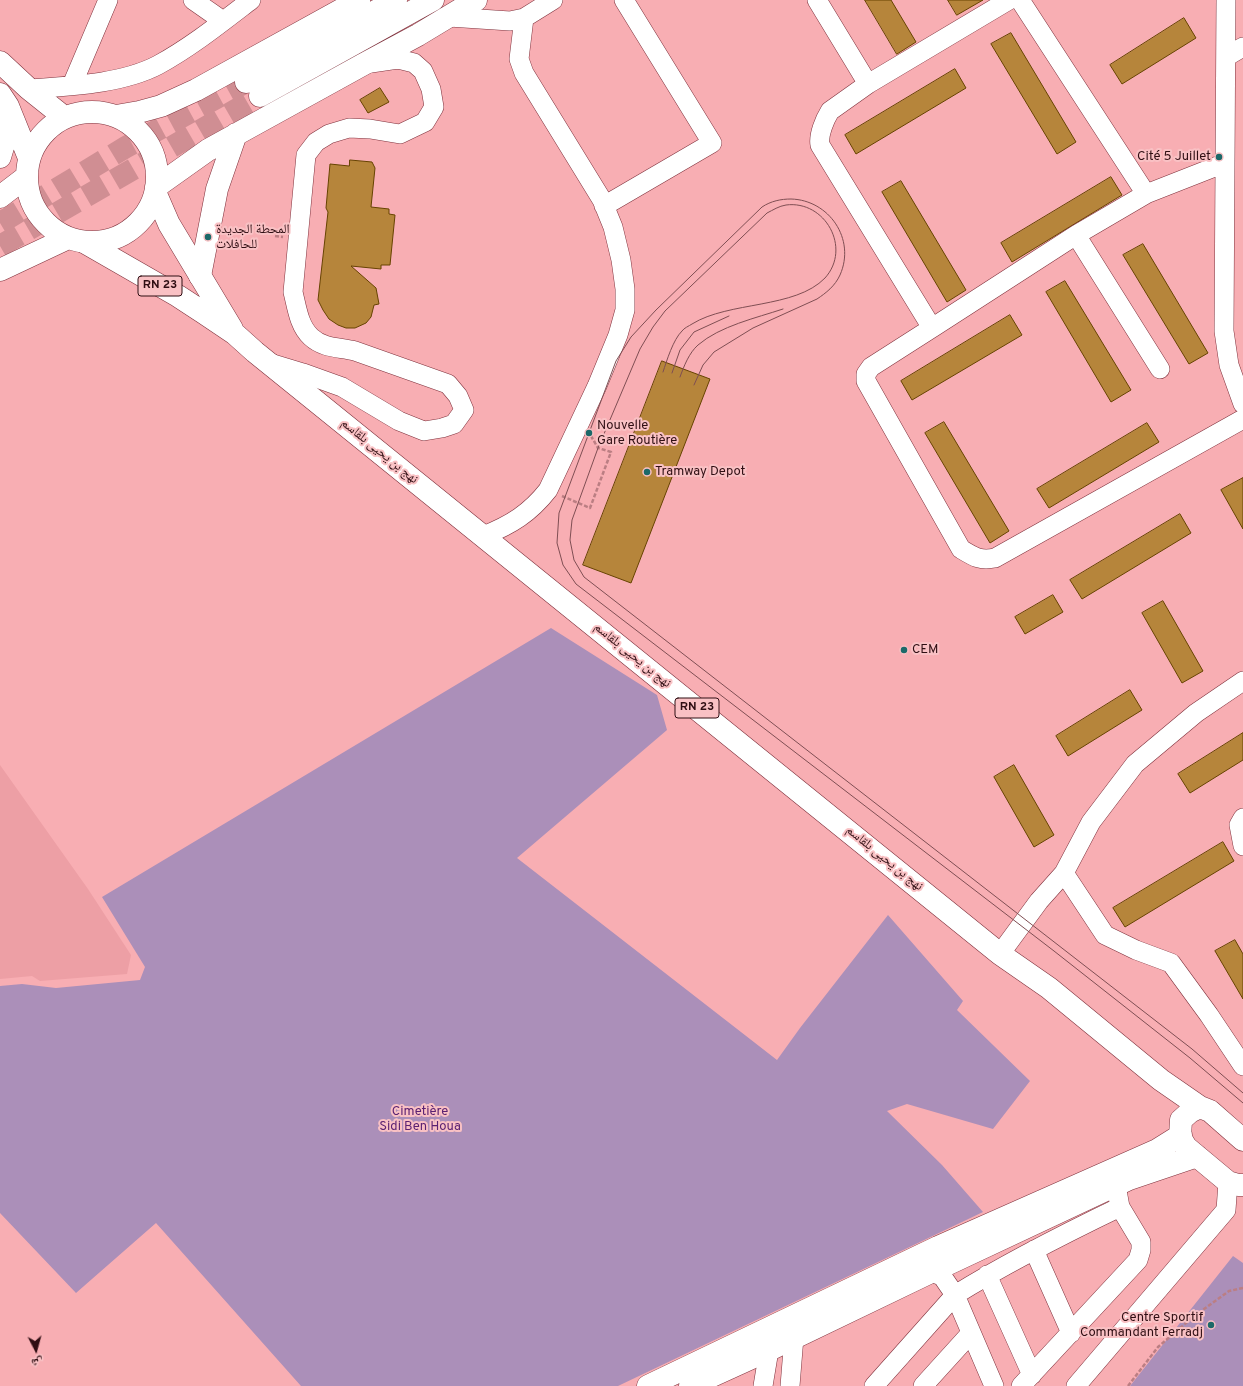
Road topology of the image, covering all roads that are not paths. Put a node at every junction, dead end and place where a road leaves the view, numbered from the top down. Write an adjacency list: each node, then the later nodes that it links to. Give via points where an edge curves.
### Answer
1 (108, 0): 22 (street)
2 (193, 0): 16 (street)
3 (252, 0): 16 (street)
4 (358, 0): 25 (main road, via 196,90 161,106)
5 (396, 0): 6 (main road, via 253,89)
6 (433, 0)
7 (476, 0): 14 (main road)
8 (553, 0): 15 (street)
9 (624, 0): 34 (street, via 712,144)
10 (817, 0): 21 (street)
11 (1009, 0): 21 (street)
12 (1020, 0): 32 (street)
13 (1226, 0): 18 (street)
14 (449, 17): 15 (street, via 510,21); 20 (main road)
15 (524, 18): 34 (street, via 519,59 524,73)
16 (223, 22): 22 (street, via 157,65 133,75)
17 (1243, 47): 18 (street)
18 (1226, 57): 29 (street)
19 (0, 62): 23 (main road)
20 (364, 64): 27 (main road); 41 (street, via 398,59 414,64 423,71 431,89 434,107 425,122 400,134 349,128 329,134 316,142 306,155 294,292 297,312 312,338 328,347 352,351 448,384 458,396 464,410 454,424 424,431 399,421 342,387)
21 (868, 84): 39 (street, via 830,111 819,140 820,145)
22 (72, 86): 23 (street)
23 (29, 88): 26 (main road)
24 (4, 100): 28 (main road, via 6,137); 30 (main road)
25 (116, 116): 26 (main road, via 99,112 81,112); 31 (main road, via 142,134 150,146 156,166)
26 (64, 117): 30 (main road, via 52,124 34,145)
27 (236, 134): 31 (main road, via 208,150); 38 (main road, via 217,189)
28 (0, 157)
29 (1225, 163): 32 (street); 43 (street, via 1224,330 1229,365)
30 (28, 168): 33 (main road); 36 (main road, via 29,196 38,214 51,228)
31 (156, 190): 36 (main road, via 151,205 131,229 117,237 102,241); 38 (main road, نهج بن يحيى بلقاسم / RN 23, via 169,224)
32 (1146, 194): 35 (street)
33 (0, 197)
34 (604, 206): 45 (street, via 613,226 625,289 625,310 618,336 548,490 541,500 516,521)
35 (1076, 235): 39 (street); 42 (street)
36 (76, 240): 37 (main road); 40 (main road, نهج بن يحيى بلقاسم / RN 23, via 178,296)
37 (0, 270)
38 (200, 276): 40 (main road, نهج بن يحيى بلقاسم / RN 23)
39 (932, 328): 44 (street, via 871,367 866,374 866,381 961,548 984,560 995,558)
40 (235, 334): 41 (main road, نهج بن يحيى بلقاسم / RN 23)
41 (268, 362): 45 (main road, نهج بن يحيى بلقاسم / RN 23)
42 (1160, 369)
43 (1243, 404)
44 (1243, 419)
45 (483, 536): 50 (main road, نهج بن يحيى بلقاسم / RN 23)
46 (1243, 681): 49 (street, via 1196,713 1134,764 1091,822)
47 (1243, 818): 48 (street, via 1239,825)
48 (1243, 846)
49 (1064, 873): 50 (street, via 1039,901); 51 (street, via 1106,935 1170,963)
50 (1000, 954): 52 (main road, نهج بن يحيى بلقاسم / RN 23, via 1049,988)
51 (1243, 1066)
52 (1161, 1080): 53 (main road, نهج بن يحيى بلقاسم / RN 23); 54 (main road, نهج بن يحيى بلقاسم / RN 23)
53 (1200, 1107): 54 (main road, via 1190,1112); 55 (main road, نهج بن يحيى بلقاسم, via 1210,1111)
54 (1181, 1128): 56 (main road, نهج بن يحيى بلقاسم, via 1180,1137 1186,1147); 64 (main road, via 1157,1150 938,1247)
55 (1243, 1140)
56 (1197, 1156): 57 (main road, نهج بن يحيى بلقاسم); 58 (main road, via 1151,1170)
57 (1235, 1183): 76 (street, via 1226,1210)
58 (1116, 1185): 59 (street); 61 (main road)
59 (1120, 1207): 60 (street); 66 (street, via 1141,1242 1138,1260)
60 (1034, 1250): 62 (street); 66 (street)
61 (931, 1272): 63 (street, via 942,1276); 64 (main road)
62 (987, 1275): 63 (street); 68 (street)
63 (955, 1295): 65 (street); 74 (street)
64 (792, 1328): 67 (main road); 73 (street)
65 (971, 1333): 69 (street); 75 (street)
66 (1071, 1333): 68 (street)
67 (767, 1340): 70 (main road); 71 (main road); 72 (street)
68 (1026, 1380)
69 (987, 1382)
70 (648, 1386)
71 (690, 1386)
72 (764, 1386)
73 (790, 1386)
74 (874, 1386)
75 (923, 1386)
76 (1076, 1386)

